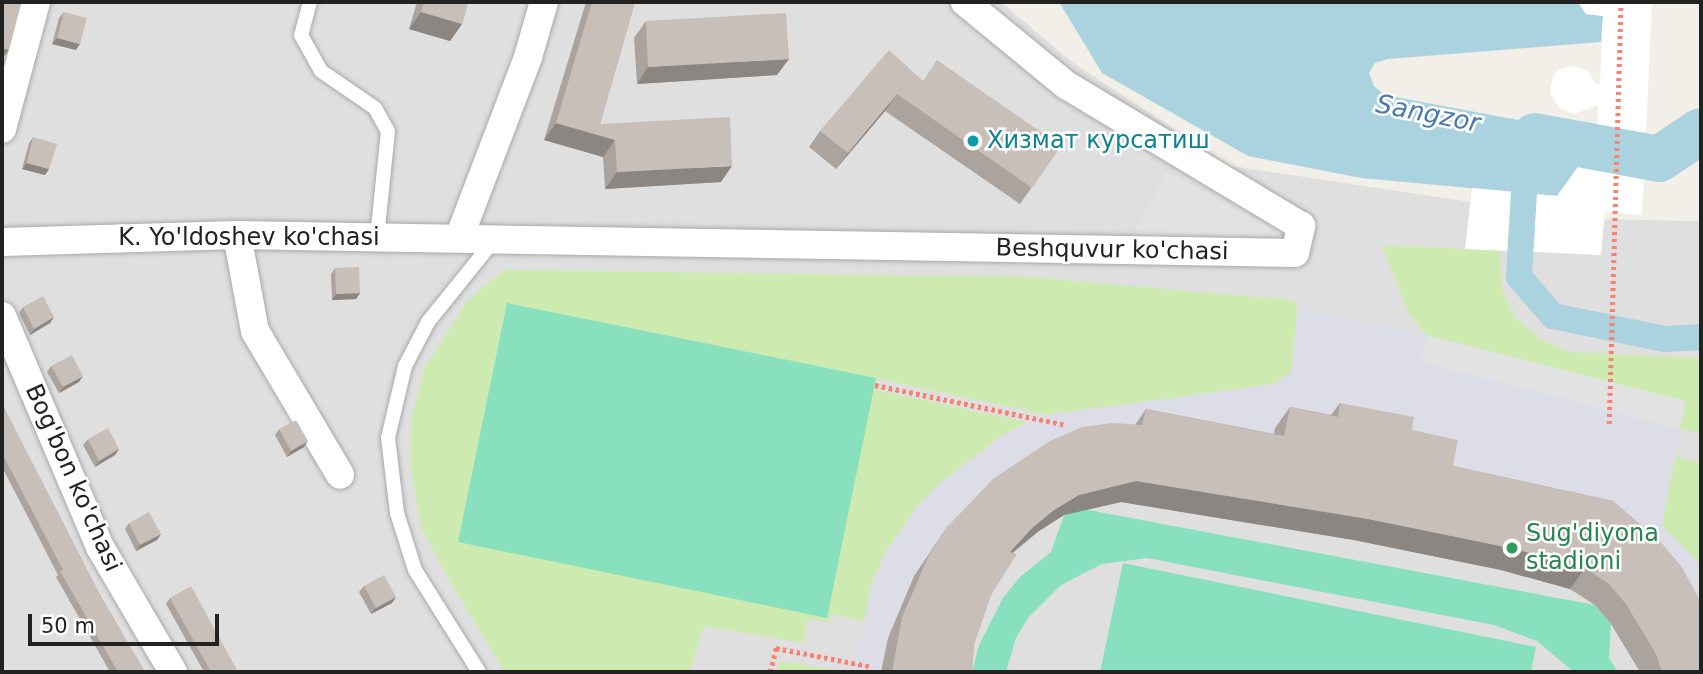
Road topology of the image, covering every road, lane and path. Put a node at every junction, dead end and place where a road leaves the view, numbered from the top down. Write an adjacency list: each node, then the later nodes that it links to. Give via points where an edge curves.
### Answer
1 (36, 2): 6 (street)
2 (310, 2): 8 (lane, via 300,35 321,71 375,108 388,131)
3 (544, 2): 9 (street, via 528,57)
4 (965, 2): 10 (street, Beshquvur ko'chasi, via 1066,85 1301,226 1295,253)
5 (1621, 2): 14 (path)
6 (2, 128)
7 (237, 235): 8 (street, K. Yo'ldoshev ko'chasi); 11 (street, K. Yo'ldoshev ko'chasi); 16 (street, via 256,331)
8 (377, 237): 9 (street, K. Yo'ldoshev ko'chasi)
9 (459, 238): 10 (street, K. Yo'ldoshev ko'chasi)
10 (496, 238): 19 (lane, via 428,322 405,366 388,438 397,513 415,570)
11 (2, 242)
12 (2, 316): 18 (street, Bog'bon ko'chasi, via 100,547)
13 (875, 385): 15 (path)
14 (1609, 424)
15 (1067, 425)
16 (340, 475)
17 (869, 666): 20 (path, via 776,648)
18 (173, 672)
19 (479, 672)
20 (770, 672)

